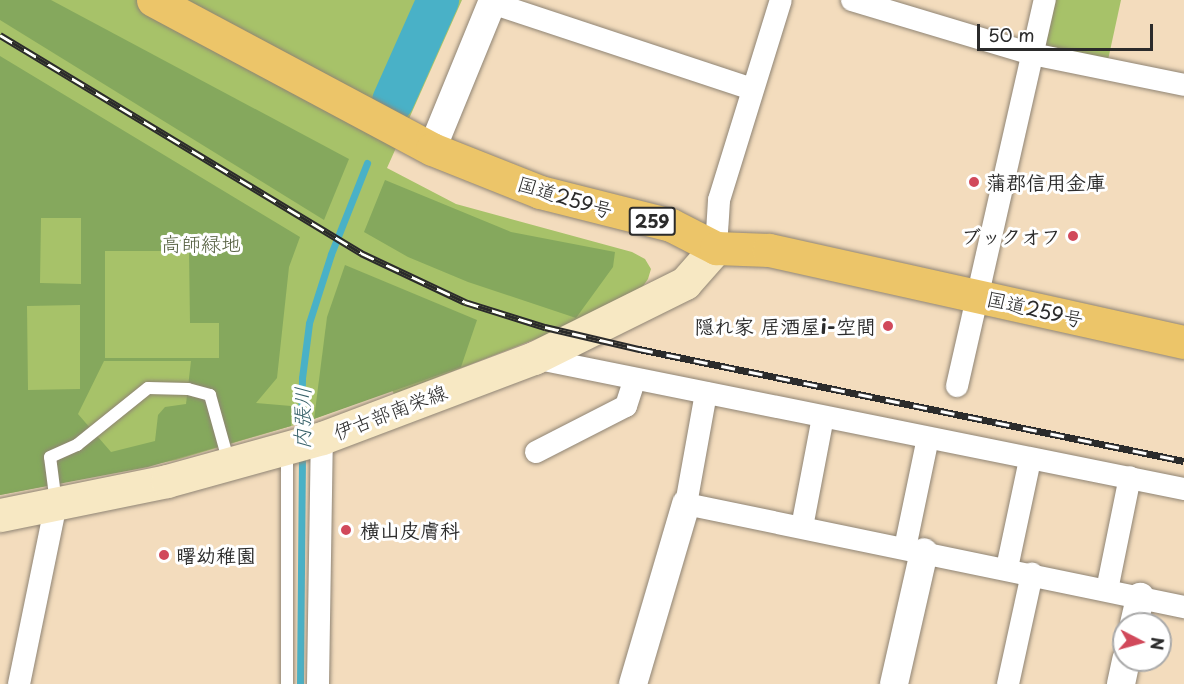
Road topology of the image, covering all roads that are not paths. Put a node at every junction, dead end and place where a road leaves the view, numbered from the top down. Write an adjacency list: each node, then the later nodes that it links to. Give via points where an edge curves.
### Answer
1 (153, 0): 9 (highway, 国道259号 / 259)
2 (782, 0): 8 (street)
3 (852, 0): 6 (street)
4 (1045, 0): 6 (street)
5 (492, 2): 8 (street); 9 (street)
6 (1032, 54): 7 (street); 11 (street)
7 (1184, 85)
8 (752, 89): 10 (street, via 719,200)
9 (432, 149): 10 (highway, 国道259号 / 259, via 540,192 671,225)
10 (716, 248): 11 (highway, 国道259号 / 259, via 769,250); 13 (main road, 伊古部南栄線, via 684,283)
11 (975, 295): 12 (highway, 国道259号 / 259); 15 (street)
12 (1184, 342)
13 (534, 358): 14 (street); 19 (main road, 伊古部南栄線)
14 (635, 379): 16 (street); 20 (street, via 626,406)
15 (957, 386)
16 (706, 393): 17 (street); 26 (street)
17 (823, 417): 18 (street); 28 (street)
18 (928, 438): 21 (street); 29 (street)
19 (309, 442): 22 (main road, 伊古部南栄線); 36 (lane); 37 (street)
20 (536, 452)
21 (1030, 460): 23 (street); 30 (street)
22 (230, 464): 25 (main road, 伊古部南栄線); 25 (lane, via 210,395 188,388 148,388 77,445 50,457)
23 (1130, 477): 24 (street); 32 (street)
24 (1184, 489)
25 (56, 504): 27 (main road, 伊古部南栄線); 35 (street)
26 (686, 504): 28 (street); 38 (street)
27 (0, 515)
28 (802, 527): 29 (street)
29 (915, 550): 30 (street); 39 (street)
30 (1006, 568): 31 (street)
31 (1032, 574): 32 (street); 40 (street)
32 (1107, 590): 34 (street)
33 (1184, 607): 34 (street)
34 (1137, 611)
35 (19, 684)
36 (287, 684)
37 (318, 684)
38 (633, 684)
39 (894, 684)
40 (1008, 684)

